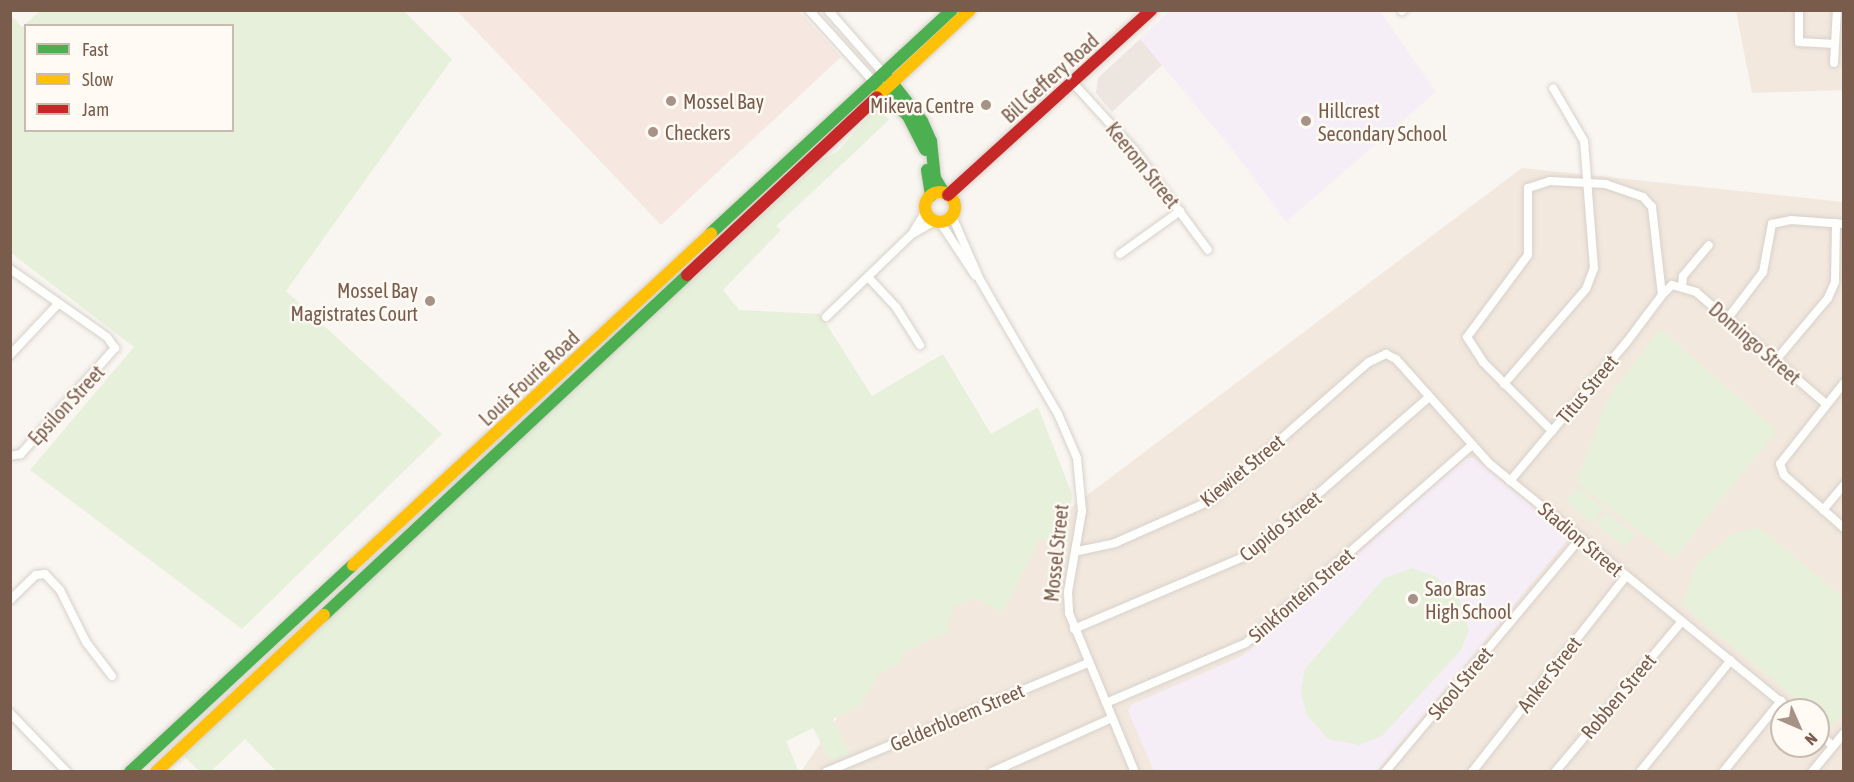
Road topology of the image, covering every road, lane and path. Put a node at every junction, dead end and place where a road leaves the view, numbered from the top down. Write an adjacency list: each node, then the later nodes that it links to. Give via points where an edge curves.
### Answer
1 (809, 10): 10 (street)
2 (828, 10): 10 (street)
3 (952, 10): 10 (main road, Louis Fourie Road)
4 (970, 10): 12 (main road, Louis Fourie Road)
5 (1151, 10): 11 (main road, Bill Geffery Road)
6 (1800, 10): 8 (street, via 1799,42)
7 (1838, 10): 8 (street)
8 (1835, 44): 9 (street)
9 (1834, 63)
10 (879, 78): 12 (main road); 67 (main road, Louis Fourie Road)
11 (1074, 84): 16 (main road, Bill Geffery Road); 18 (street, Keerom Street, via 1134,150)
12 (889, 88): 15 (main road, via 923,142); 16 (main road, via 922,121 931,141 935,178); 68 (main road, Louis Fourie Road)
13 (1553, 88): 14 (street, via 1581,131)
14 (1590, 182): 30 (street, via 1648,201 1655,217); 39 (street, via 1594,259 1589,284); 39 (street, via 1541,181 1528,188 1528,255 1467,337)
15 (931, 196): 16 (main road); 17 (main road)
16 (949, 196): 19 (main road)
17 (926, 211): 20 (main road); 22 (street)
18 (1179, 211): 24 (street, Keerom Street); 25 (street)
19 (952, 216): 20 (main road); 28 (street)
20 (937, 221): 22 (street); 28 (street)
21 (1840, 223): 33 (street, via 1791,220 1772,224 1763,272); 37 (street, via 1831,290)
22 (912, 234): 27 (street)
23 (1709, 246): 29 (street, via 1683,276)
24 (1208, 250)
25 (1120, 254)
26 (10, 269): 31 (street)
27 (868, 276): 32 (street); 34 (street, via 896,307)
28 (980, 280): 50 (street, Mossel Street, via 1058,414 1077,458 1082,511)
29 (1682, 286): 30 (street, Titus Street, via 1672,285); 33 (street, Domingo Street, via 1696,292)
30 (1662, 295): 42 (street, Titus Street)
31 (58, 304): 36 (street); 44 (street, Epsilon Street, via 113,343 111,356 21,454)
32 (826, 317)
33 (1728, 318): 37 (street, Domingo Street)
34 (920, 345)
35 (1386, 354): 40 (street, Stadion Street, via 1396,359); 50 (street, Kiewiet Street, via 1369,362 1210,501 1115,543)
36 (10, 355)
37 (1776, 360): 41 (street, Domingo Street)
38 (1844, 383): 41 (street)
39 (1504, 384): 42 (street)
40 (1428, 398): 43 (street, Stadion Street); 54 (street, Cupido Street, via 1248,555)
41 (1826, 404): 47 (street, via 1782,460 1784,475)
42 (1552, 431): 45 (street, Titus Street)
43 (1471, 446): 45 (street, Stadion Street); 59 (street, Sinkfontein Street, via 1246,643)
44 (10, 456)
45 (1510, 481): 49 (street, Stadion Street)
46 (1844, 485): 47 (street)
47 (1823, 510): 48 (street)
48 (1844, 528)
49 (1581, 538): 51 (street, Stadion Street); 72 (street, Skool Street)
50 (1078, 551): 54 (street, Mossel Street, via 1068,603)
51 (1626, 576): 53 (street, Stadion Street); 73 (street, Anker Street)
52 (10, 600): 57 (street, via 36,575 45,574 60,590 86,642)
53 (1682, 621): 55 (street, Stadion Street); 74 (street, Robben Street)
54 (1074, 629): 56 (street, Mossel Street)
55 (1731, 660): 58 (street, Stadion Street); 75 (street)
56 (1088, 663): 59 (street, Mossel Street); 69 (street, Gelderbloem Street)
57 (112, 676)
58 (1777, 698)
59 (1106, 703): 62 (street, Mossel Street)
60 (10, 713): 66 (street)
61 (1770, 714): 76 (street)
62 (1112, 718): 70 (street); 71 (street, Mossel Street)
63 (1844, 734): 65 (street)
64 (1830, 743): 65 (street)
65 (1833, 746): 77 (street)
66 (67, 771)
67 (130, 771)
68 (156, 771)
69 (826, 771)
70 (992, 771)
71 (1135, 771)
72 (1385, 771)
73 (1472, 771)
74 (1555, 771)
75 (1640, 771)
76 (1723, 771)
77 (1812, 771)

